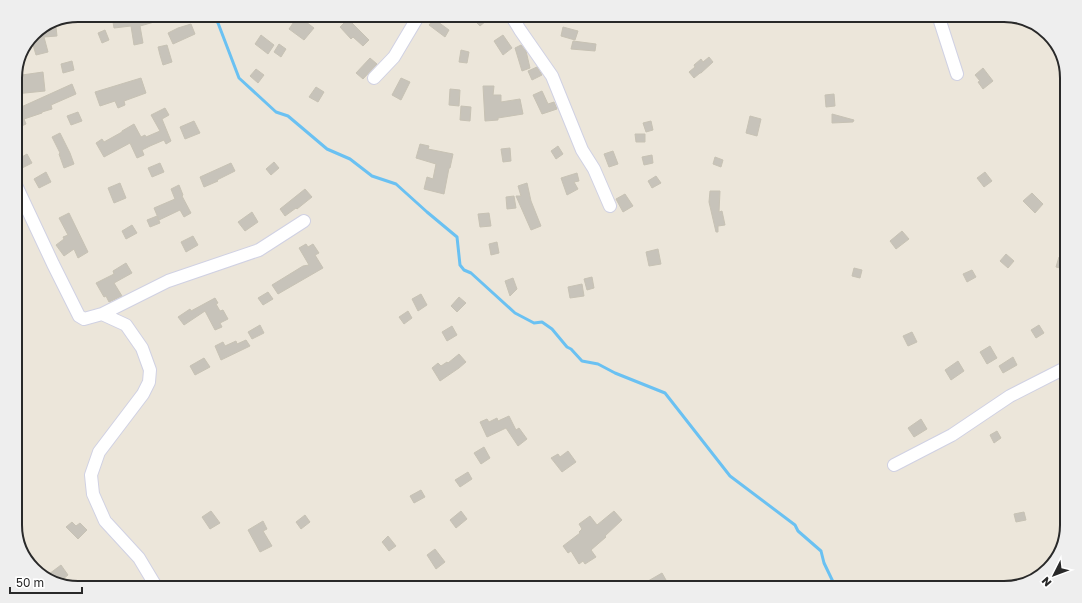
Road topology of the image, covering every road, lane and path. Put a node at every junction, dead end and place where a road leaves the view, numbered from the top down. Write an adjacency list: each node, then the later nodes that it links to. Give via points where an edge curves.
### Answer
1 (415, 22): 5 (street, via 394,57)
2 (515, 22): 7 (street, via 552,76 582,150 594,169)
3 (940, 22): 4 (street)
4 (957, 74)
5 (374, 78)
6 (22, 198): 9 (street, via 79,316 84,319)
7 (610, 206)
8 (304, 221): 9 (street, via 259,250 168,281)
9 (102, 314): 12 (street, via 126,325 142,348 150,370 149,382 143,394 99,452 91,475 93,494 105,521 138,558)
10 (1060, 370): 11 (street, via 1010,396 952,435)
11 (894, 465)
12 (153, 581)

